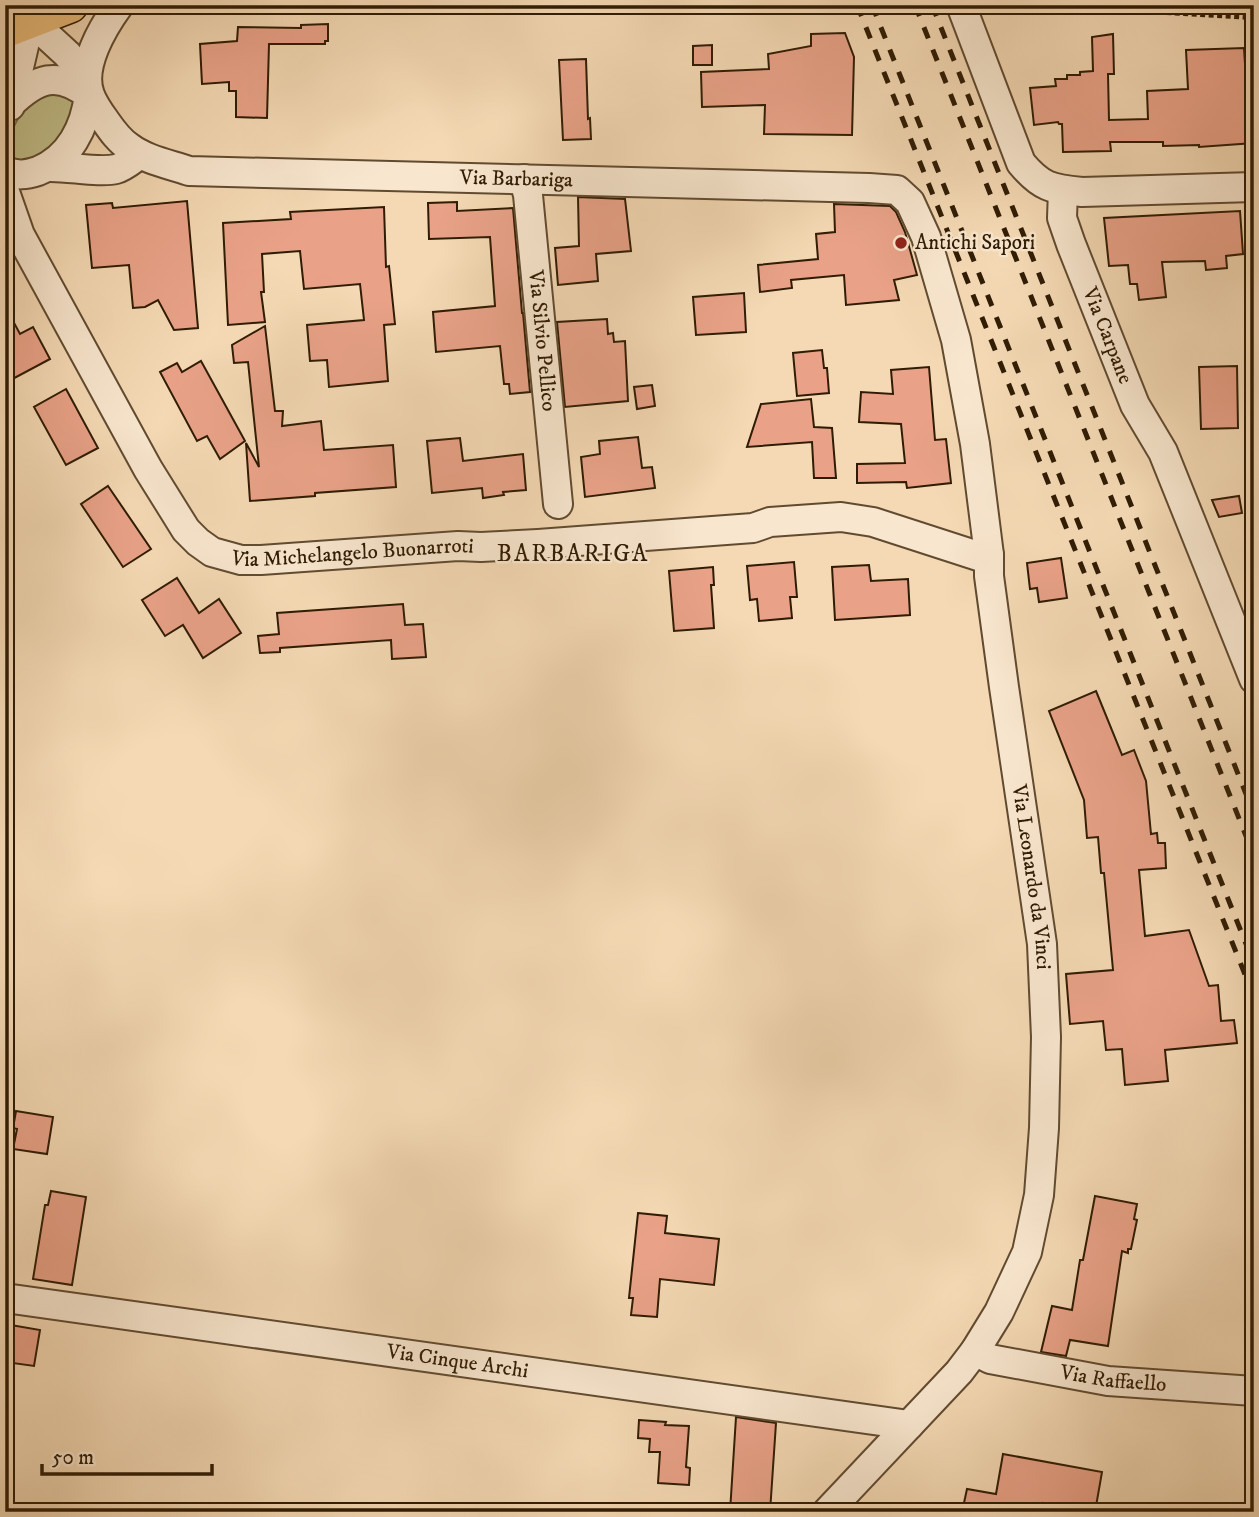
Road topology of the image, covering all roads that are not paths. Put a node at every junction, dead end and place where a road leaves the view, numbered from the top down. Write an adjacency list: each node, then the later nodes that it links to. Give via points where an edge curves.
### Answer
1 (70, 5): 4 (main road)
2 (119, 5): 5 (street, via 99,35)
3 (962, 8): 13 (street, via 1021,163 1040,183)
4 (18, 25): 5 (street, Via Barbariga, via 67,54); 6 (street)
5 (88, 86): 6 (street, via 57,78 43,81); 7 (street, Via Barbariga, via 113,132); 8 (street, via 86,114 73,143)
6 (7, 106)
7 (141, 154): 8 (street, via 120,168 107,170); 10 (street, Via Barbariga, via 189,171)
8 (47, 167): 9 (street, via 30,174)
9 (5, 171)
10 (524, 179): 12 (street, Via Barbariga); 15 (street, Via Silvio Pellico)
11 (1254, 187): 13 (street)
12 (897, 190): 16 (street, Via Leonardo da Vinci, via 910,202 926,237 956,340)
13 (1063, 190): 17 (street, Via Carpane, via 1062,218 1071,244 1135,405 1163,452)
14 (5, 192): 16 (street, Via Michelangelo Buonarroti, via 20,235 148,469 186,530 212,552 261,560 458,546 539,556 603,552 771,522 841,517 873,522 978,556)
15 (558, 504)
16 (989, 555): 19 (street, Via Leonardo da Vinci, via 1042,944 1045,1115 1039,1195 1027,1252)
17 (1254, 678)
18 (5, 1298): 21 (street, Via Cinque Archi)
19 (975, 1351): 20 (street, Via Raffaello, via 990,1359 1108,1381); 21 (street, Via Leonardo da Vinci)
20 (1254, 1391)
21 (909, 1425): 22 (street, Via Leonardo da Vinci)
22 (827, 1512)

